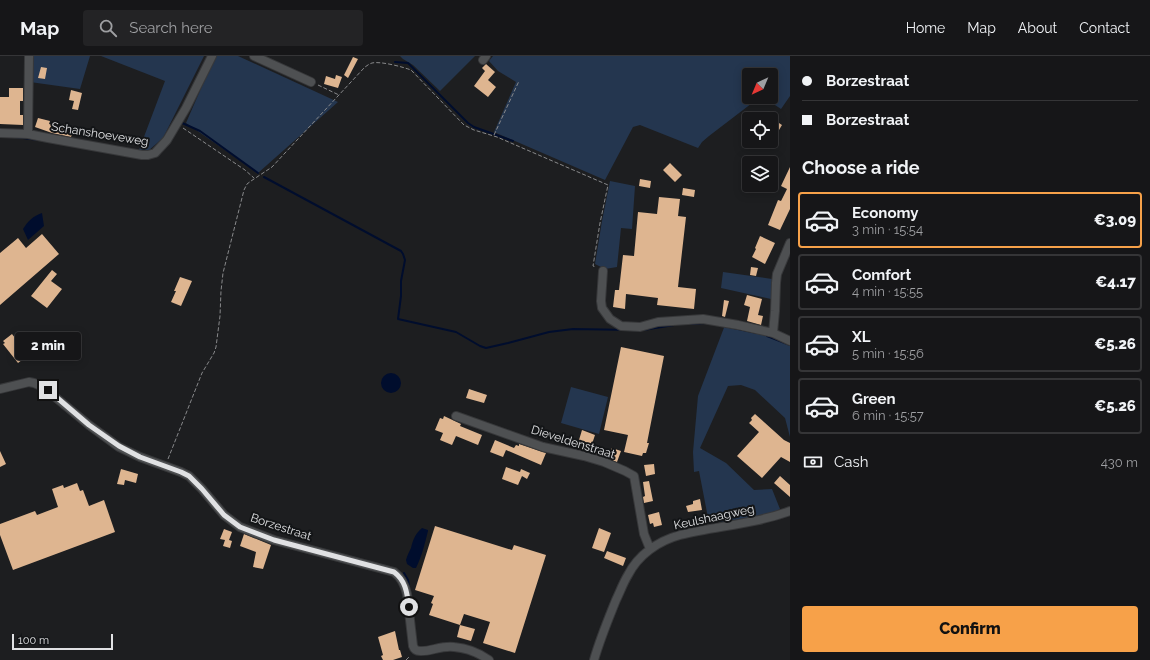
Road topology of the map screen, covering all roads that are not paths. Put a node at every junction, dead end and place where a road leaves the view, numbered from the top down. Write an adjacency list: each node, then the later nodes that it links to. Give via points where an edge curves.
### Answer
1 (29, 56): 6 (street)
2 (212, 56): 6 (street, Schanshoeveweg, via 178,122 163,145 148,155)
3 (254, 56): 4 (street)
4 (311, 82)
5 (0, 133): 6 (street, Schanshoeveweg)
6 (28, 134)
7 (790, 243): 9 (street, via 777,274)
8 (603, 271): 9 (street, via 600,301 602,308 610,319 621,326 640,327 658,322 703,320)
9 (774, 333): 10 (street)
10 (790, 341)
11 (0, 389): 15 (street, Borzestraat, via 24,383 38,384 110,441 134,455 189,476 224,515 240,527 274,540 388,570 399,576 407,594 414,649 418,651 454,647)
12 (456, 416): 14 (street, Dieveldenstraat, via 543,447 604,462 634,476 644,534)
13 (790, 511): 14 (street, Keulshaagweg, via 681,535)
14 (650, 549): 16 (street, Keulshaagweg, via 628,575 604,627)
15 (488, 660)
16 (594, 660)

